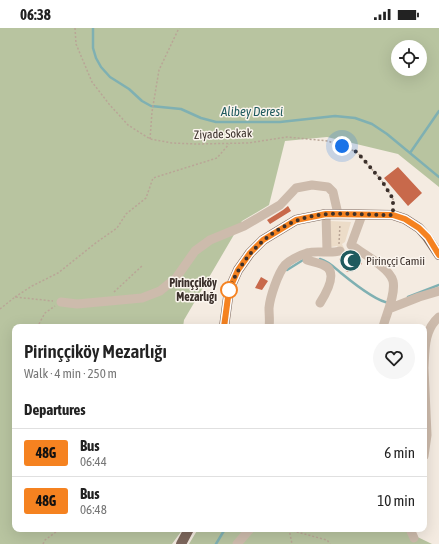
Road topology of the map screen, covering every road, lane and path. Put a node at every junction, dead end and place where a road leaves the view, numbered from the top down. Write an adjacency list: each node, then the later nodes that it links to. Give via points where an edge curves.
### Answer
1 (75, 28): 3 (path, Ziyade Sokak, via 76,44 92,82 128,125)
2 (179, 28): 3 (path, via 159,70)
3 (150, 139): 4 (path, Ziyade Sokak, via 172,143)
4 (229, 144): 8 (path, Ziyade Sokak, via 287,137 328,141 357,152 382,181 393,199); 14 (path, via 217,158 153,178 146,198 126,214 117,228 58,274)
5 (326, 214): 6 (main road); 10 (street); 20 (main road, via 296,220 263,240 250,253 238,270 229,290)
6 (339, 214): 7 (main road); 9 (path); 15 (street, via 333,192 328,187 312,185 296,188 280,205 200,247 176,278 160,291 142,298 77,304)
7 (362, 215): 8 (main road); 9 (street)
8 (393, 215): 12 (main road, via 419,228)
9 (344, 247): 10 (street); 17 (street, via 384,268 390,274 394,289)
10 (327, 252): 11 (street)
11 (307, 253): 16 (street, via 306,260 329,268 328,288); 21 (street, via 286,265 281,272 274,289)
12 (439, 255)
13 (439, 291): 17 (street)
14 (15, 297): 15 (path); 18 (path)
15 (61, 302)
16 (320, 303)
17 (389, 308): 22 (street)
18 (0, 309)
19 (439, 317): 23 (street, via 428,330)
20 (224, 324)
21 (269, 324)
22 (383, 324)
23 (427, 337)
24 (56, 532): 31 (path)
25 (187, 532): 32 (main road)
26 (247, 532): 33 (street)
27 (289, 532): 34 (path)
28 (297, 532): 35 (path, via 327,540)
29 (411, 532): 30 (street)
30 (414, 538)
31 (43, 544)
32 (181, 544)
33 (237, 544)
34 (292, 544)
35 (330, 544)

